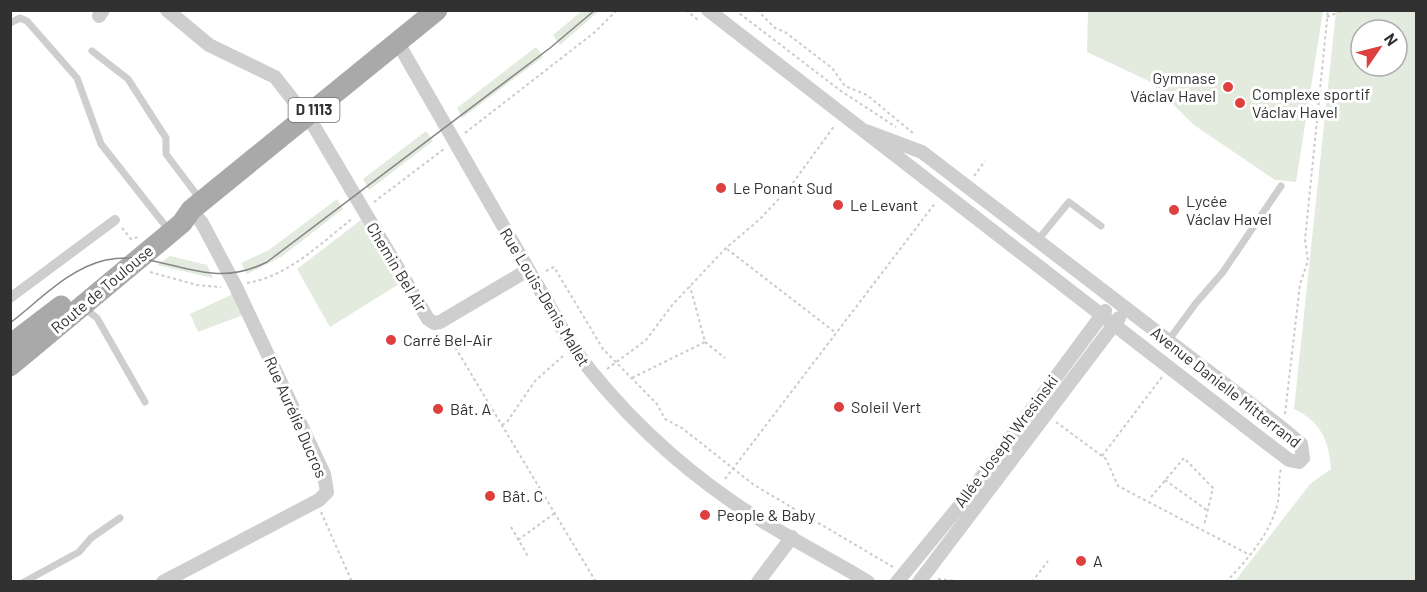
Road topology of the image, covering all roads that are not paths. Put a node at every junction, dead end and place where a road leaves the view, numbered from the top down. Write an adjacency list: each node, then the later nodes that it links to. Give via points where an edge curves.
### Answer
1 (167, 10): 7 (street, Chemin Bel Air, via 209,45 275,77)
2 (437, 10): 5 (main road, Route de Toulouse / D 1113)
3 (708, 10): 8 (street, Avenue Danielle Mitterrand)
4 (10, 23): 12 (lane, via 20,18 27,21 77,78 101,144)
5 (398, 43): 7 (main road, Route de Toulouse / D 1113); 15 (street, Rue Louis-Denis Mallet)
6 (92, 51): 10 (lane, via 128,79 166,138 166,154)
7 (306, 116): 10 (main road, Route de Toulouse / D 1113); 15 (street, Chemin Bel Air, via 428,320 440,322)
8 (866, 131): 14 (street, Avenue Danielle Mitterrand, via 922,152); 20 (street, Avenue Danielle Mitterrand, via 929,185)
9 (1281, 186): 22 (lane, via 1223,272)
10 (197, 205): 12 (main road, Route de Toulouse / D 1113); 18 (main road, Route de Toulouse / D 1113, via 182,223); 30 (street, Rue Aurélie Ducros, via 202,223 324,474 327,492 316,502)
11 (115, 220): 16 (street)
12 (164, 224): 18 (main road, Route de Toulouse / D 1113)
13 (1101, 226): 14 (lane, via 1069,202)
14 (1037, 241): 17 (street, Avenue Danielle Mitterrand)
15 (531, 275): 27 (street, Rue Louis-Denis Mallet, via 595,377 675,456 735,504)
16 (10, 298)
17 (1113, 300): 19 (street, Avenue Danielle Mitterrand); 20 (street, Allée Joseph Wresinski)
18 (74, 304): 23 (main road, Route de Toulouse / D 1113); 24 (main road, Route de Toulouse / D 1113); 25 (lane, via 97,318)
19 (1126, 309): 21 (street, Allée Joseph Wresinski); 22 (street, Avenue Danielle Mitterrand)
20 (1101, 316): 21 (street, Avenue Danielle Mitterrand); 28 (street, Allée Joseph Wresinski)
21 (1114, 325): 22 (street, Avenue Danielle Mitterrand, via 1289,460 1299,462 1303,458 1304,448 1281,419); 33 (street, Allée Joseph Wresinski)
22 (1168, 341)
23 (10, 345)
24 (10, 366)
25 (145, 402)
26 (120, 518): 29 (lane, via 91,538 80,552)
27 (792, 537): 31 (street); 32 (street, Rue Louis-Denis Mallet)
28 (901, 578)
29 (24, 582)
30 (163, 582)
31 (758, 582)
32 (868, 582)
33 (919, 582)

